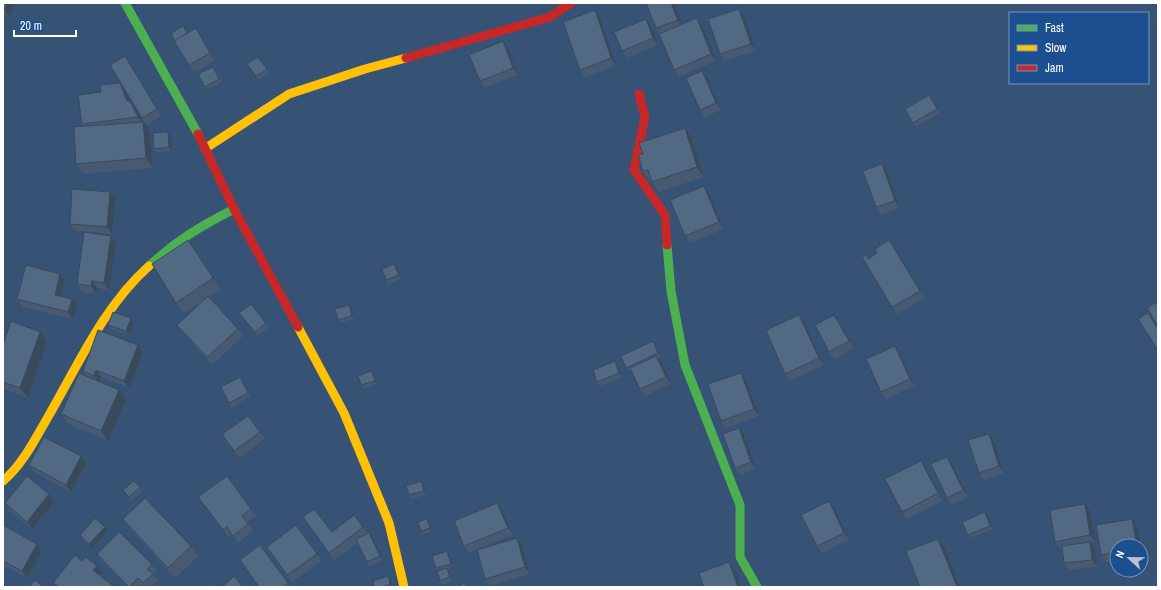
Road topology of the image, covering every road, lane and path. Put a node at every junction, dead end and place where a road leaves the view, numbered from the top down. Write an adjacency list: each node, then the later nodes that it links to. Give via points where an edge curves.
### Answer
1 (125, 3): 4 (street)
2 (571, 3): 4 (street, via 550,17 288,94)
3 (639, 94): 8 (street, via 645,117 634,170 665,215 671,291 685,365 740,505 740,557)
4 (206, 148): 5 (street)
5 (234, 209): 6 (street, via 173,244 144,270 111,307 30,448 14,472); 7 (street, via 344,413 389,523)
6 (3, 482)
7 (404, 587)
8 (757, 587)

